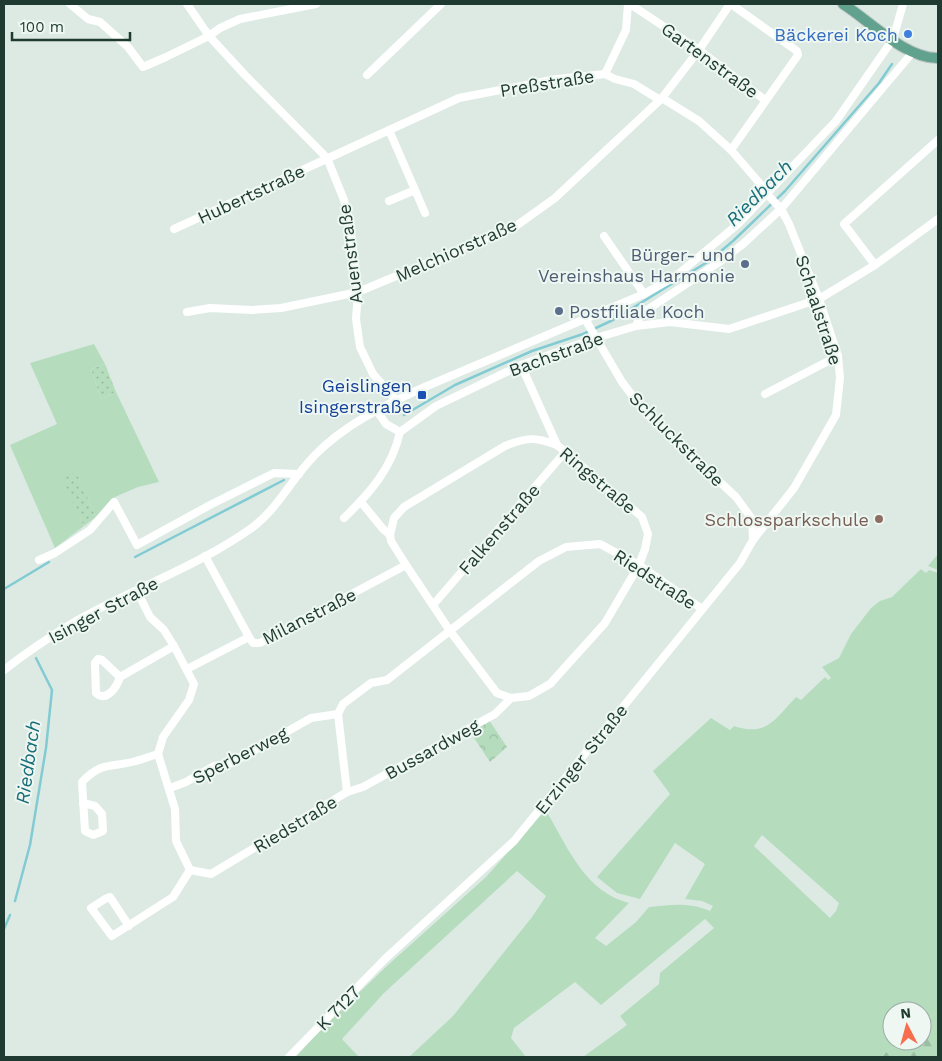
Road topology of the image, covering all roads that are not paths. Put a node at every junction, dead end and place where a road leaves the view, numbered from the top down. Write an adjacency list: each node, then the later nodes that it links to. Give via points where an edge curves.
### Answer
1 (70, 4): 9 (street, via 88,19 100,22 128,47 143,67)
2 (187, 4): 9 (street, Auenstraße)
3 (316, 4): 9 (street, via 240,19)
4 (441, 4): 15 (street)
5 (629, 4): 11 (street, Gartenstraße); 14 (street, via 626,30)
6 (731, 4): 11 (street, Melchiorstraße); 17 (street, via 797,52)
7 (843, 4): 10 (main road)
8 (903, 4): 10 (street, Bachstraße)
9 (209, 36): 21 (street, Auenstraße)
10 (893, 40): 12 (main road); 23 (street, Bachstraße, via 836,121)
11 (699, 50): 16 (street, Melchiorstraße); 17 (street, Gartenstraße)
12 (912, 53): 13 (main road); 25 (street, Bachstraße)
13 (938, 58)
14 (605, 74): 16 (street, Preßstraße, via 634,84); 18 (street, Preßstraße, via 557,78 459,98)
15 (367, 75)
16 (661, 99): 20 (street, Preßstraße, via 700,121); 32 (street, Melchiorstraße, via 555,198 516,226)
17 (765, 100): 20 (street)
18 (389, 130): 21 (street, Preßstraße); 22 (street)
19 (938, 140): 31 (street, via 844,224)
20 (731, 150): 23 (street, Preßstraße)
21 (327, 158): 28 (street, Hubertstraße); 32 (street, Auenstraße, via 350,224)
22 (415, 190): 24 (street); 26 (street)
23 (766, 193): 25 (street, Schaalstraße); 30 (street, Bachstraße)
24 (389, 201)
25 (777, 204): 30 (street, Bachstraße, via 743,244); 34 (street, Schaalstraße, via 789,224)
26 (425, 213)
27 (938, 219): 31 (street)
28 (174, 229)
29 (604, 236): 33 (street)
30 (714, 257): 33 (street, Bachstraße); 37 (street, Bachstraße, via 641,314)
31 (874, 265): 34 (street)
32 (358, 292): 35 (street, Melchiorstraße, via 281,308 210,308); 42 (street, Auenstraße, via 356,319 360,347 373,374)
33 (644, 294): 36 (street, Bachstraße)
34 (819, 298): 37 (street, via 729,329 670,322); 39 (street, Schaalstraße)
35 (187, 312)
36 (587, 322): 38 (street, Schluckstraße); 42 (street, Bachstraße)
37 (636, 326): 38 (street, Bachstraße)
38 (595, 336): 40 (street, Bachstraße); 51 (street, Schluckstraße, via 622,382 644,411 736,497 752,519)
39 (838, 356): 41 (street); 51 (street, Schaalstraße, via 840,378 836,415 794,488)
40 (521, 365): 44 (street, Bachstraße, via 436,406); 45 (street)
41 (765, 394)
42 (396, 400): 43 (street, Bachstraße)
43 (377, 411): 44 (street, via 386,424); 47 (street, Bachstraße, via 331,441)
44 (400, 432): 48 (street, via 389,466)
45 (557, 445): 46 (street, Ringstraße); 50 (street, Ringstraße, via 540,438 523,439 505,446 404,506 394,518)
46 (565, 452): 55 (street, Ringstraße, via 642,517 648,534); 57 (street, Falkenstraße)
47 (299, 474): 52 (street, Isinger Straße, via 271,512); 53 (street, via 274,473 136,545 114,502 90,530)
48 (361, 502): 49 (street); 50 (street)
49 (344, 518)
50 (390, 535): 54 (street)
51 (753, 540): 58 (street, Erzinger Straße / K 7127, via 740,563)
52 (205, 556): 56 (street, Isinger Straße); 60 (street)
53 (38, 560)
54 (406, 565): 57 (street); 60 (street, Milanstraße, via 260,643 253,643)
55 (639, 566): 58 (street, Riedstraße); 59 (street, Riedstraße, via 600,544 566,547 539,561); 65 (street, Ringstraße, via 605,623 550,684 529,696)
56 (137, 591): 61 (street, via 150,617); 63 (street, Isinger Straße, via 76,621)
57 (433, 605): 59 (street)
58 (702, 609): 73 (street, Erzinger Straße / K 7127, via 514,840)
59 (450, 631): 65 (street, via 497,693); 66 (street, Riedstraße, via 387,680 371,683 343,704)
60 (250, 637): 62 (street, Milanstraße)
61 (174, 646): 62 (street); 64 (street)
62 (187, 669): 67 (street, via 194,684 189,700 163,737)
63 (4, 670)
64 (120, 677): 64 (street, via 111,692 103,697 96,693 95,663 98,659)
65 (511, 698): 69 (street, Bussardweg, via 495,714 364,787)
66 (338, 714): 68 (street, Sperberweg, via 311,718 232,763 214,766); 69 (street, Riedstraße)
67 (158, 754): 68 (street); 70 (street, via 92,772 82,782)
68 (170, 788): 71 (street, via 175,809 176,841)
69 (347, 792): 71 (street, Riedstraße, via 211,874)
70 (83, 803)
71 (190, 870): 72 (street, via 173,897)
72 (129, 926): 72 (street, via 112,936 91,908 110,897)
73 (386, 958): 74 (street, K 7127 / K 7127)
74 (289, 1057)

